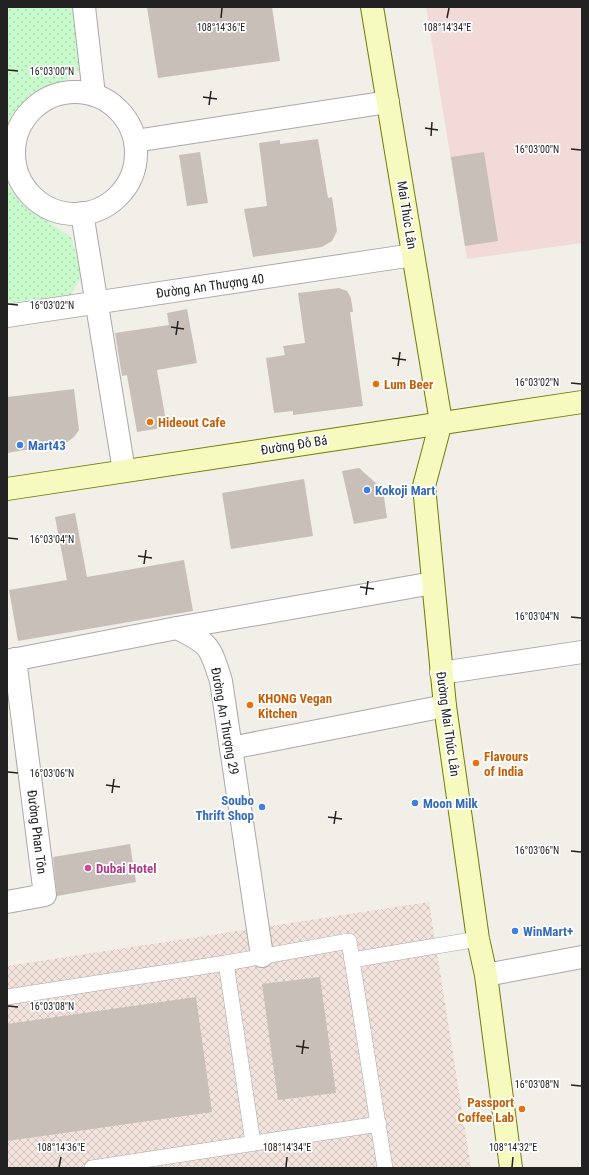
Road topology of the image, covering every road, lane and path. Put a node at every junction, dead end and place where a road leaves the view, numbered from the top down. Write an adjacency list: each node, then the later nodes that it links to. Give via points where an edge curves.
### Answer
1 (84, 7): 3 (street)
2 (372, 7): 4 (street, Mai Thúc Lân)
3 (94, 95): 5 (street, via 109,102 121,112 130,126); 6 (street, via 74,91 55,95 37,104 24,119 15,144 14,157 18,176 28,193 44,205 63,213)
4 (388, 102): 5 (street); 7 (street, Mai Thúc Lân)
5 (135, 141): 6 (street, via 136,161 130,180 122,191 102,208)
6 (82, 213): 8 (street)
7 (413, 255): 8 (street, Đường An Thượng 40); 11 (street, Mai Thúc Lân)
8 (96, 302): 9 (street, Đường An Thượng 40); 12 (street)
9 (7, 316)
10 (582, 402): 11 (street, Đường Đỗ Bá)
11 (441, 422): 12 (street, Đường Đỗ Bá); 14 (street, Đường Mai Thúc Lân, via 424,486)
12 (124, 471): 13 (street, Đường Đỗ Bá)
13 (7, 489)
14 (433, 584): 15 (street); 18 (street, Đường Mai Thúc Lân)
15 (177, 628): 17 (street); 20 (street, Đường An Thượng 29, via 199,639 212,652 221,681)
16 (582, 652): 18 (street)
17 (11, 660): 21 (street, Đường Phan Tôn, via 45,895)
18 (441, 673): 19 (street, Đường Mai Thúc Lân)
19 (444, 706): 20 (street); 22 (street, Đường Mai Thúc Lân)
20 (231, 748): 23 (street, Đường An Thượng 29)
21 (7, 902)
22 (478, 939): 25 (lane); 27 (street, Đường Mai Thúc Lân)
23 (262, 956): 25 (lane, via 349,941); 26 (lane)
24 (582, 958): 27 (street)
25 (352, 960): 29 (lane)
26 (226, 963): 28 (lane); 30 (lane)
27 (486, 975): 34 (street, Đường Mai Thúc Lân)
28 (7, 997)
29 (379, 1124): 30 (lane); 33 (lane)
30 (253, 1143): 31 (lane)
31 (162, 1162): 32 (lane)
32 (92, 1168)
33 (385, 1168)
34 (511, 1168)

